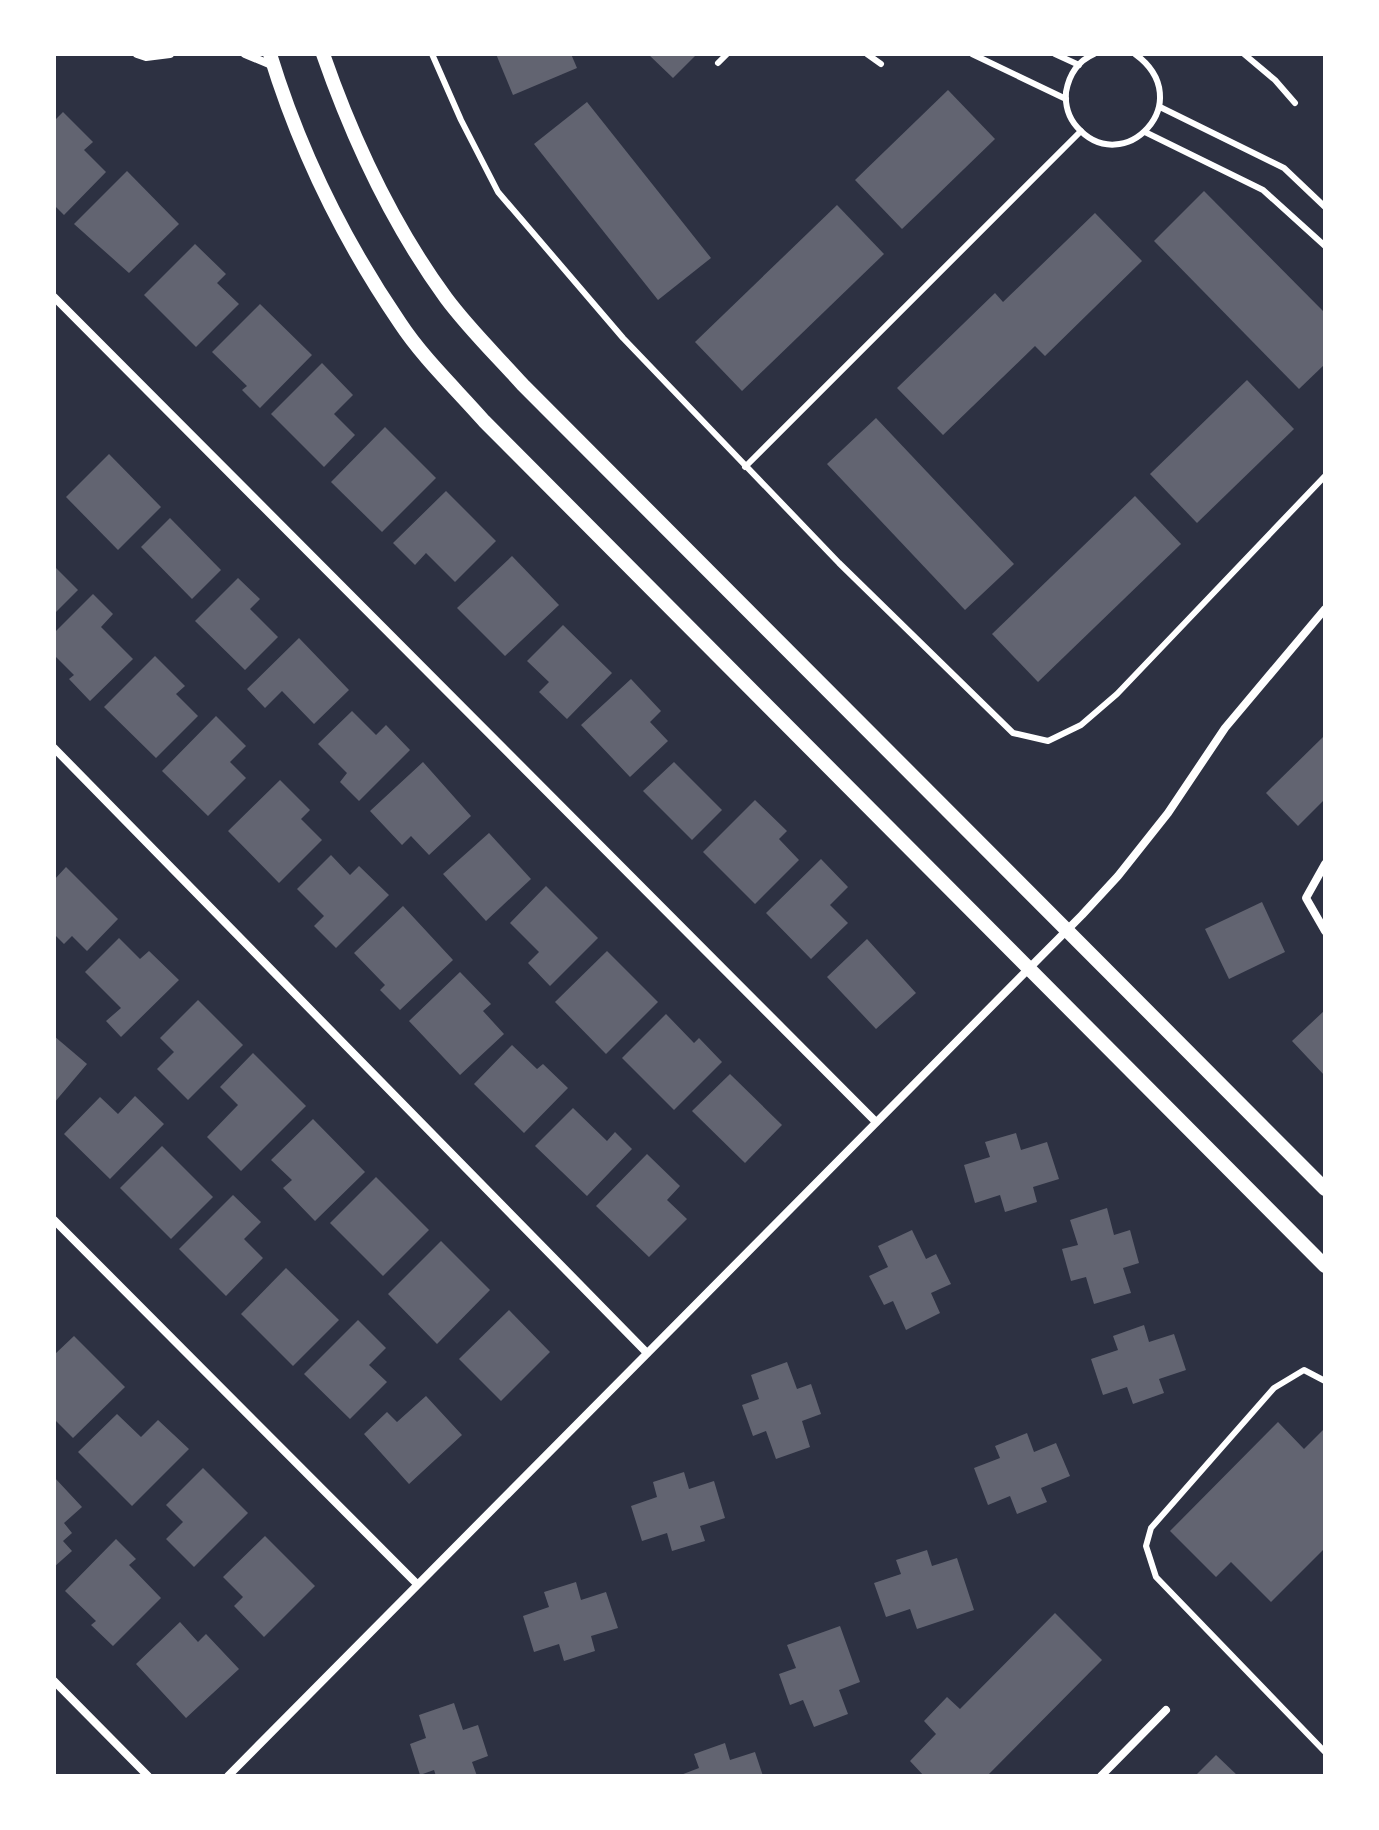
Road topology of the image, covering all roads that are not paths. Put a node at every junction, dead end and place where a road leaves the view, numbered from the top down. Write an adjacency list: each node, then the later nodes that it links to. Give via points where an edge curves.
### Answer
1 (137, 54): 2 (street)
2 (170, 54)
3 (245, 54): 13 (street)
4 (323, 54): 30 (street, via 349,129 446,298 523,385)
5 (432, 54): 25 (lane, via 498,192 623,338)
6 (727, 54): 14 (lane)
7 (867, 54): 15 (lane)
8 (972, 54): 17 (lane)
9 (1055, 54): 16 (lane)
10 (1094, 54): 16 (lane)
11 (1135, 54): 19 (lane, via 1156,76)
12 (1244, 54): 18 (lane)
13 (272, 60): 32 (street, via 309,165 401,326 484,421)
14 (718, 63)
15 (881, 64)
16 (1079, 65): 17 (lane, via 1070,77)
17 (1066, 99): 20 (lane)
18 (1295, 103)
19 (1160, 107): 21 (lane); 22 (lane, via 1284,168)
20 (1081, 131): 21 (lane, via 1105,144 1120,144); 25 (lane)
21 (1145, 132): 23 (lane, via 1263,190)
22 (1325, 207)
23 (1325, 246)
24 (54, 297): 33 (street)
25 (745, 467): 26 (lane, via 1013,733 1048,741 1081,725 1117,694)
26 (1325, 476)
27 (1325, 609): 30 (street, via 1225,728 1118,876)
28 (54, 748): 37 (street)
29 (1325, 864): 31 (street, via 1306,898)
30 (1067, 930): 32 (street); 34 (street)
31 (1325, 931)
32 (1028, 969): 33 (street); 36 (street)
33 (876, 1122): 37 (street)
34 (1325, 1189)
35 (54, 1220): 39 (street)
36 (1325, 1266)
37 (647, 1353): 39 (street)
38 (1325, 1381): 42 (lane, via 1304,1370 1274,1388 1151,1528 1146,1546 1156,1577)
39 (417, 1584): 44 (street)
40 (54, 1681): 43 (street)
41 (1166, 1710): 45 (street)
42 (1325, 1752)
43 (148, 1776)
44 (228, 1776)
45 (1101, 1776)

